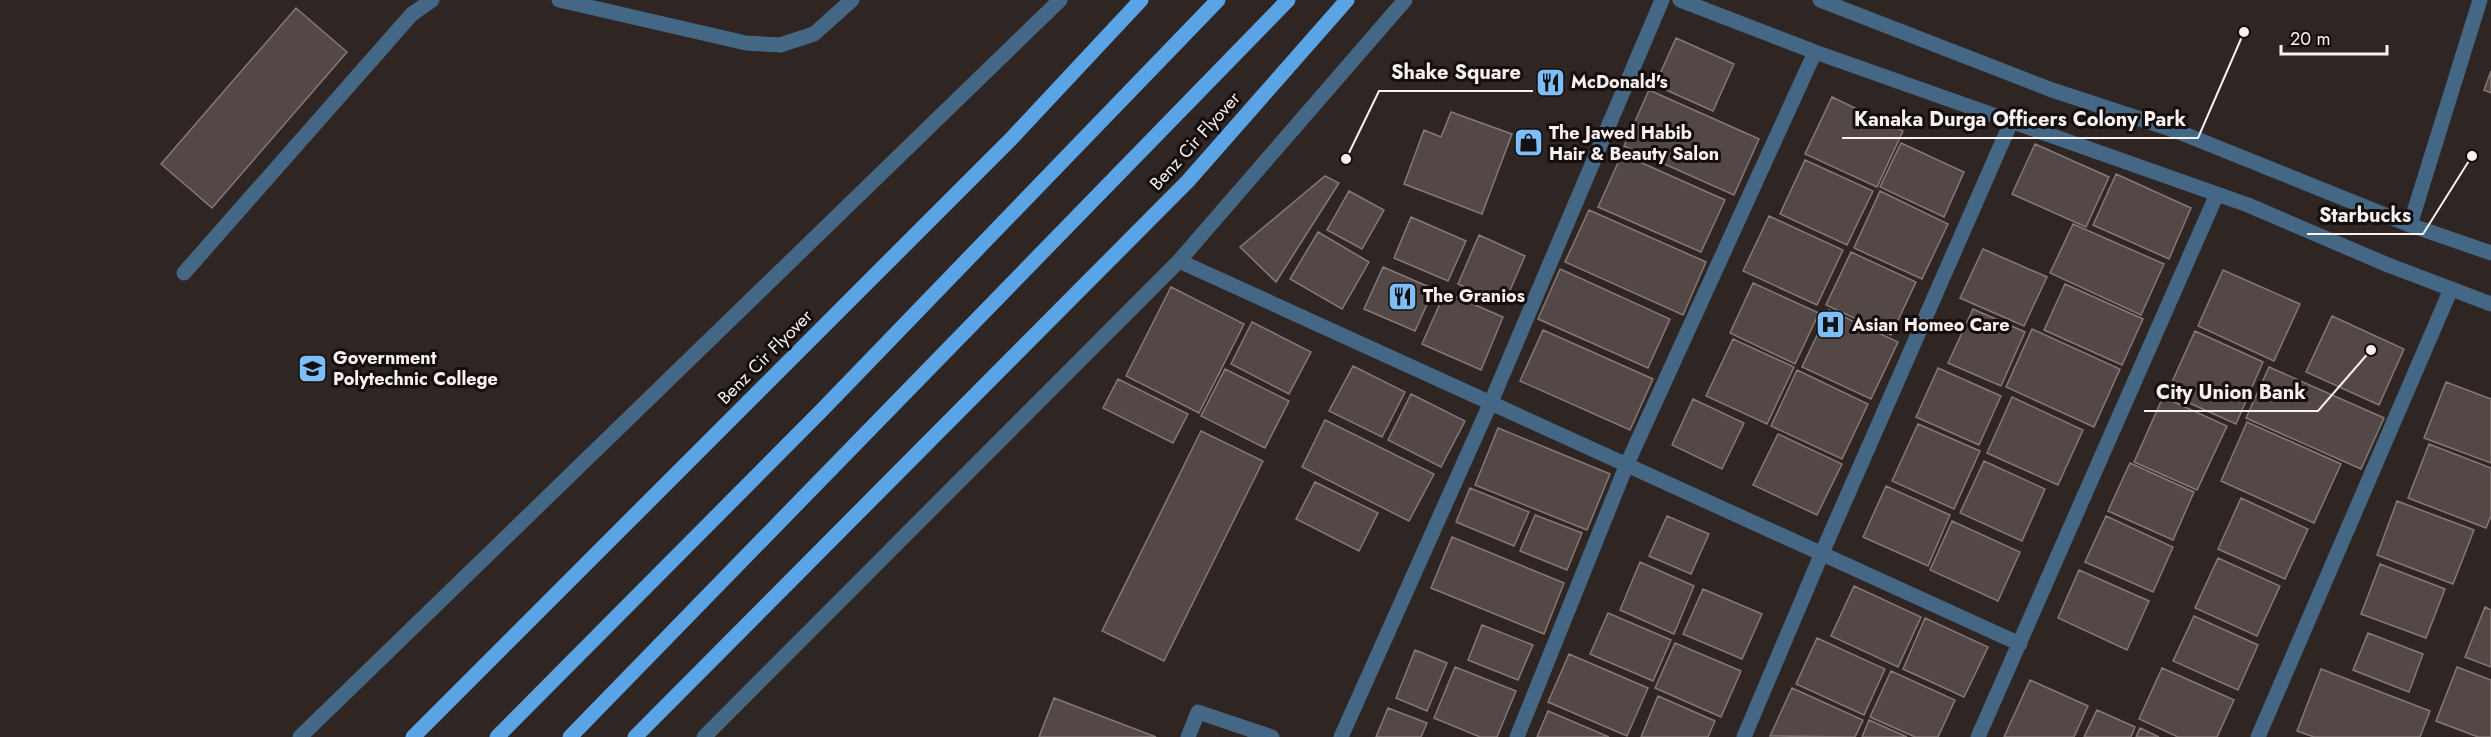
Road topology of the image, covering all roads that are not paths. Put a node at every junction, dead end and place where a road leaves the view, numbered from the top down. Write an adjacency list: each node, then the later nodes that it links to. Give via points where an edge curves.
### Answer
1 (404, 0): 15 (street)
2 (432, 0): 15 (street)
3 (560, 0): 4 (street, via 746,43 780,45 814,34)
4 (852, 0)
5 (1060, 0): 29 (street)
6 (1141, 0): 30 (main road, Benz Cir Flyover, via 1011,139)
7 (1218, 0): 31 (main road, via 822,410)
8 (1288, 0): 32 (main road)
9 (1347, 0): 33 (main road, Benz Cir Flyover, via 1188,181)
10 (1405, 0): 21 (street)
11 (1662, 0): 25 (street)
12 (1680, 0): 16 (street)
13 (1820, 0): 19 (street, via 2052,90 2174,130)
14 (2480, 0): 19 (street)
15 (412, 14): 22 (street)
16 (1815, 52): 17 (street); 26 (street)
17 (2012, 120): 18 (street); 27 (street)
18 (2217, 194): 23 (street); 28 (street)
19 (2410, 225): 20 (street)
20 (2491, 253)
21 (1179, 261): 25 (street); 34 (street)
22 (184, 273)
23 (2451, 289): 24 (street); 41 (street)
24 (2491, 304)
25 (1491, 402): 26 (street); 37 (street)
26 (1627, 464): 27 (street); 38 (street)
27 (1822, 553): 28 (street); 39 (street)
28 (2020, 644): 40 (street)
29 (300, 737)
30 (413, 737)
31 (497, 737)
32 (570, 737)
33 (636, 737)
34 (704, 737)
35 (1188, 737): 36 (street, via 1198,712)
36 (1272, 737)
37 (1341, 737)
38 (1517, 737)
39 (1744, 737)
40 (1978, 737)
41 (2258, 737)

